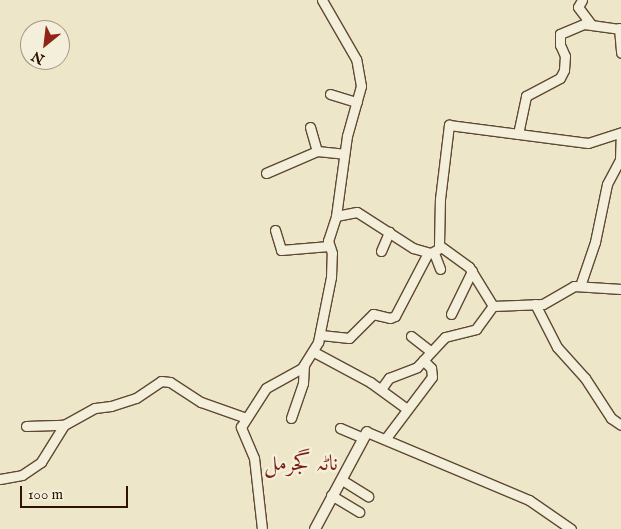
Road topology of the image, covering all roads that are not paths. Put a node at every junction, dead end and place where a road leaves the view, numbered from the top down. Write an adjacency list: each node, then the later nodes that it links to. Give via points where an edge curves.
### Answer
1 (322, 0): 7 (street, via 356,59 361,86)
2 (582, 0): 3 (street, via 578,7)
3 (591, 24): 4 (street); 10 (street, via 571,27 560,34 566,63 564,70 560,78 526,96)
4 (620, 29): 5 (street)
5 (621, 53)
6 (330, 94): 7 (street)
7 (357, 102): 12 (street)
8 (310, 127): 11 (street)
9 (621, 133): 10 (street, via 588,142); 13 (street)
10 (518, 134): 20 (street, via 449,126)
11 (317, 152): 12 (street); 14 (street)
12 (344, 154): 15 (street)
13 (621, 158): 23 (street, via 607,184 595,242)
14 (266, 173)
15 (336, 216): 17 (street, via 357,212); 18 (street)
16 (275, 230): 18 (street, via 281,250)
17 (389, 232): 19 (street); 20 (street, via 412,248)
18 (329, 246): 28 (street, via 331,277)
19 (381, 251)
20 (434, 251): 21 (street); 22 (street); 28 (street, via 395,316 373,314 349,338)
21 (440, 269)
22 (472, 271): 26 (street); 27 (street)
23 (580, 286): 24 (street); 25 (street, via 568,287 543,304)
24 (621, 289)
25 (535, 304): 26 (street); 40 (street, via 557,347 585,378 611,418)
26 (494, 306): 30 (street, via 476,330 445,337)
27 (451, 314)
28 (321, 335): 31 (street)
29 (411, 336): 30 (street)
30 (430, 351): 32 (street)
31 (314, 352): 33 (street); 34 (street)
32 (423, 360): 34 (street, via 417,367 389,378); 35 (street, via 431,368 432,377)
33 (304, 366): 36 (street, via 272,383); 37 (street, via 303,383)
34 (381, 389): 35 (street)
35 (407, 410): 43 (street)
36 (246, 418): 38 (street, via 202,402 170,382 161,381 136,398 95,408); 49 (street, via 241,427 254,458)
37 (291, 418)
38 (64, 425): 39 (street); 44 (street, via 41,462 22,475)
39 (26, 426)
40 (621, 426)
41 (340, 428): 42 (street)
42 (365, 435): 43 (street); 45 (street)
43 (386, 438): 51 (street, via 529,500)
44 (0, 479)
45 (342, 480): 46 (street); 47 (street)
46 (331, 495): 48 (street); 50 (street)
47 (368, 496)
48 (359, 512)
49 (262, 529)
50 (315, 529)
51 (571, 529)

